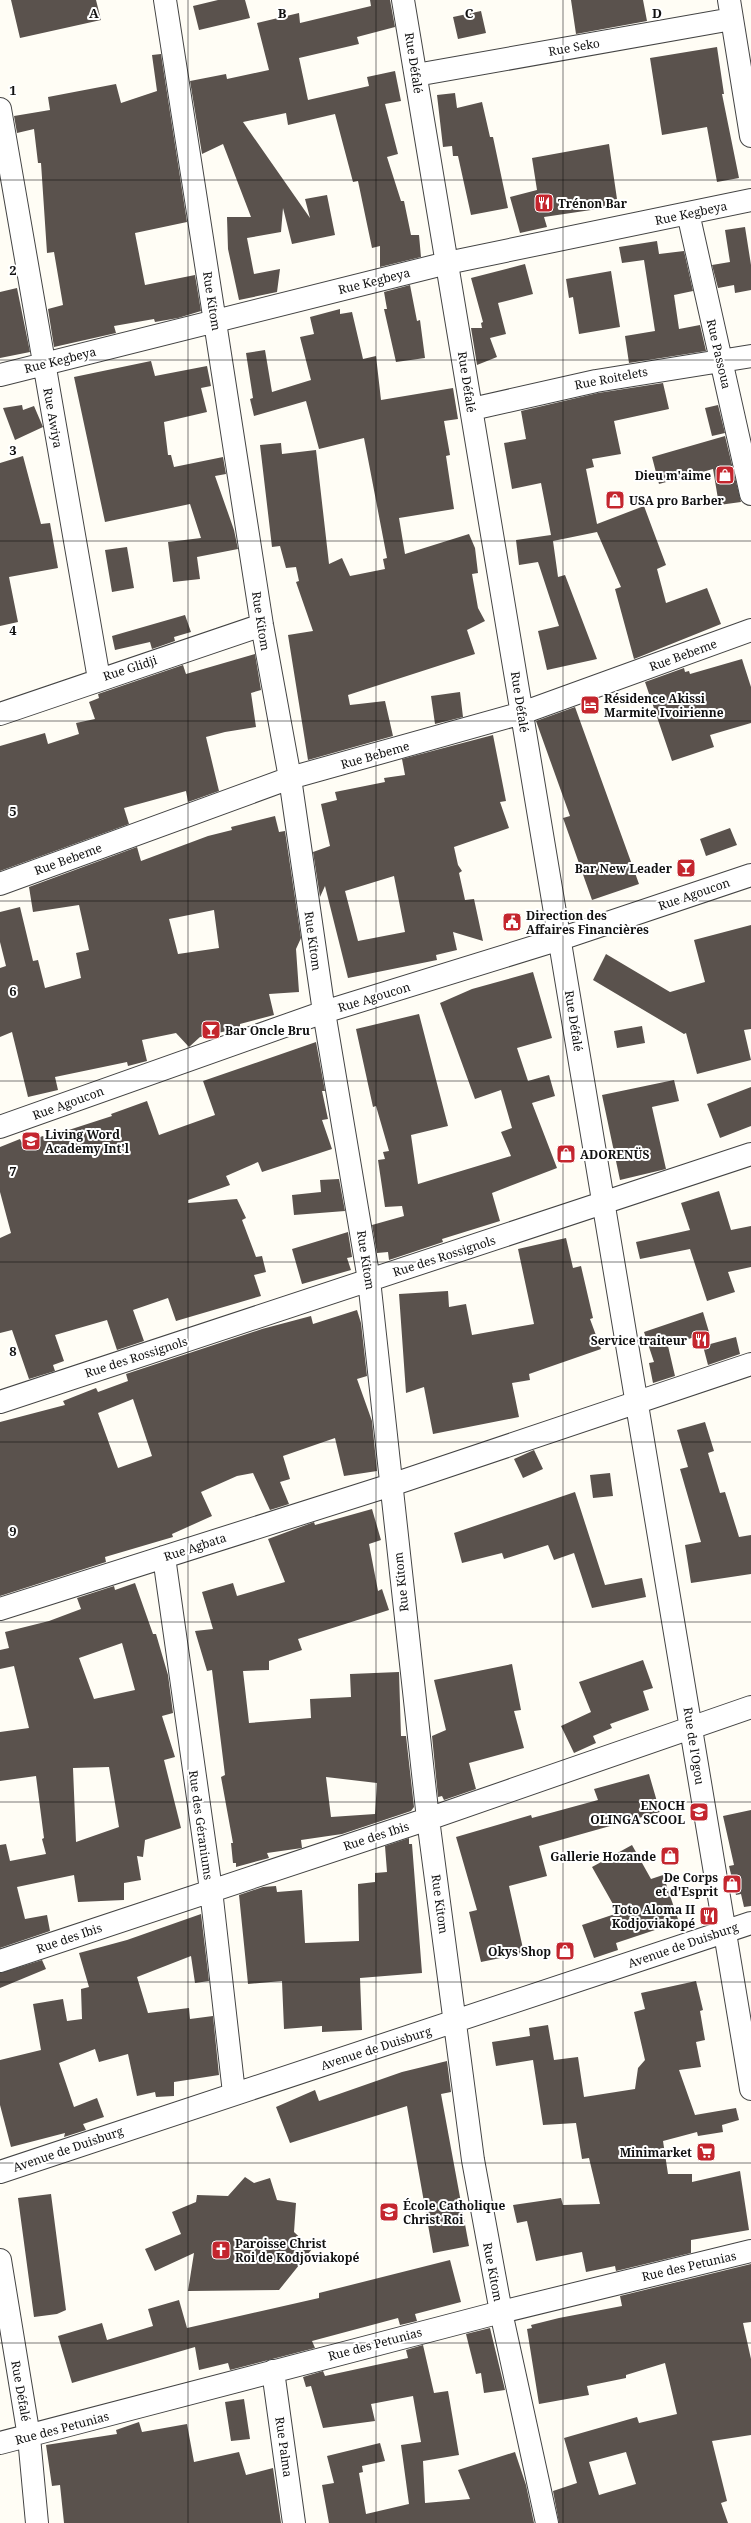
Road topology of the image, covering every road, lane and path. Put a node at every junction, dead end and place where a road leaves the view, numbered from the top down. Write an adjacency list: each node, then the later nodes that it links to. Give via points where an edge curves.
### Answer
1 (165, 0): 10 (street, Rue Kitom)
2 (404, 0): 4 (street, Rue Défalé)
3 (730, 10): 4 (street, Rue Seko); 6 (street)
4 (416, 75): 9 (street, Rue Défalé)
5 (0, 109): 13 (street, Rue Awiya)
6 (751, 136)
7 (751, 200): 8 (street, Rue Kegbeya)
8 (688, 213): 9 (street, Rue Kegbeya); 12 (street, Rue Passoua)
9 (447, 263): 10 (street, Rue Kegbeya); 15 (street, Rue Défalé)
10 (216, 322): 13 (street, Rue Kegbeya); 17 (street, Rue Kitom)
11 (751, 356): 12 (street, Rue Roitelets)
12 (720, 359): 15 (street, Rue Roitelets, via 596,381); 16 (street, Rue Passoua)
13 (44, 364): 14 (street, Rue Kegbeya); 19 (street, Rue Awiya)
14 (0, 375)
15 (472, 409): 20 (street, Rue Défalé)
16 (751, 494)
17 (262, 625): 19 (street, Rue Glidji); 22 (street, Rue Kitom)
18 (751, 630): 20 (street, Rue Bebeme)
19 (100, 679): 21 (street, Rue Glidji)
20 (522, 713): 22 (street, Rue Bebeme); 25 (street, Rue Défalé)
21 (0, 714)
22 (290, 778): 24 (street, Rue Bebeme); 26 (street, Rue Kitom)
23 (751, 875): 25 (street, Rue Agoucon)
24 (0, 884)
25 (560, 939): 26 (street, Rue Agoucon); 29 (street, Rue Défalé)
26 (324, 1012): 27 (street, Rue Agoucon); 30 (street, Rue Kitom)
27 (0, 1127)
28 (751, 1154): 29 (street, Rue des Rossignols)
29 (604, 1204): 30 (street, Rue des Rossignols); 33 (street, Rue Défalé)
30 (370, 1280): 32 (street, Rue des Rossignols); 34 (street, Rue Kitom)
31 (751, 1364): 33 (street, Rue Agbata)
32 (0, 1402)
33 (637, 1404): 34 (street, Rue Agbata); 38 (street, Rue de l'Ogou)
34 (391, 1485): 35 (street, Rue Agbata); 39 (street, Rue Kitom)
35 (164, 1557): 36 (street, Rue Agbata); 40 (street, Rue des Géraniums)
36 (0, 1609)
37 (751, 1707): 38 (street, Rue des Ibis)
38 (691, 1728): 39 (street, Rue des Ibis); 42 (street, Rue de l'Ogou)
39 (428, 1819): 40 (street, Rue des Ibis); 44 (street, Rue Kitom)
40 (210, 1890): 43 (street, Rue des Ibis); 46 (street, Rue des Géraniums)
41 (751, 1923): 42 (street, Avenue de Duisburg)
42 (725, 1931): 44 (street, Avenue de Duisburg); 45 (street, Rue de l'Ogou)
43 (0, 1961)
44 (456, 2022): 46 (street, Avenue de Duisburg); 50 (street, Rue Kitom, via 473,2160)
45 (751, 2089)
46 (234, 2093): 47 (street, Avenue de Duisburg)
47 (0, 2172)
48 (751, 2251): 50 (street, Rue des Petunias)
49 (0, 2260): 52 (street, Rue Défalé)
50 (501, 2312): 51 (street, Rue des Petunias); 56 (street, Rue Kitom)
51 (273, 2371): 52 (street, Rue des Petunias); 55 (street, Rue Palma)
52 (29, 2437): 53 (street, Rue des Petunias); 54 (street, Rue Défalé)
53 (0, 2443)
54 (38, 2523)
55 (294, 2523)
56 (547, 2523)

